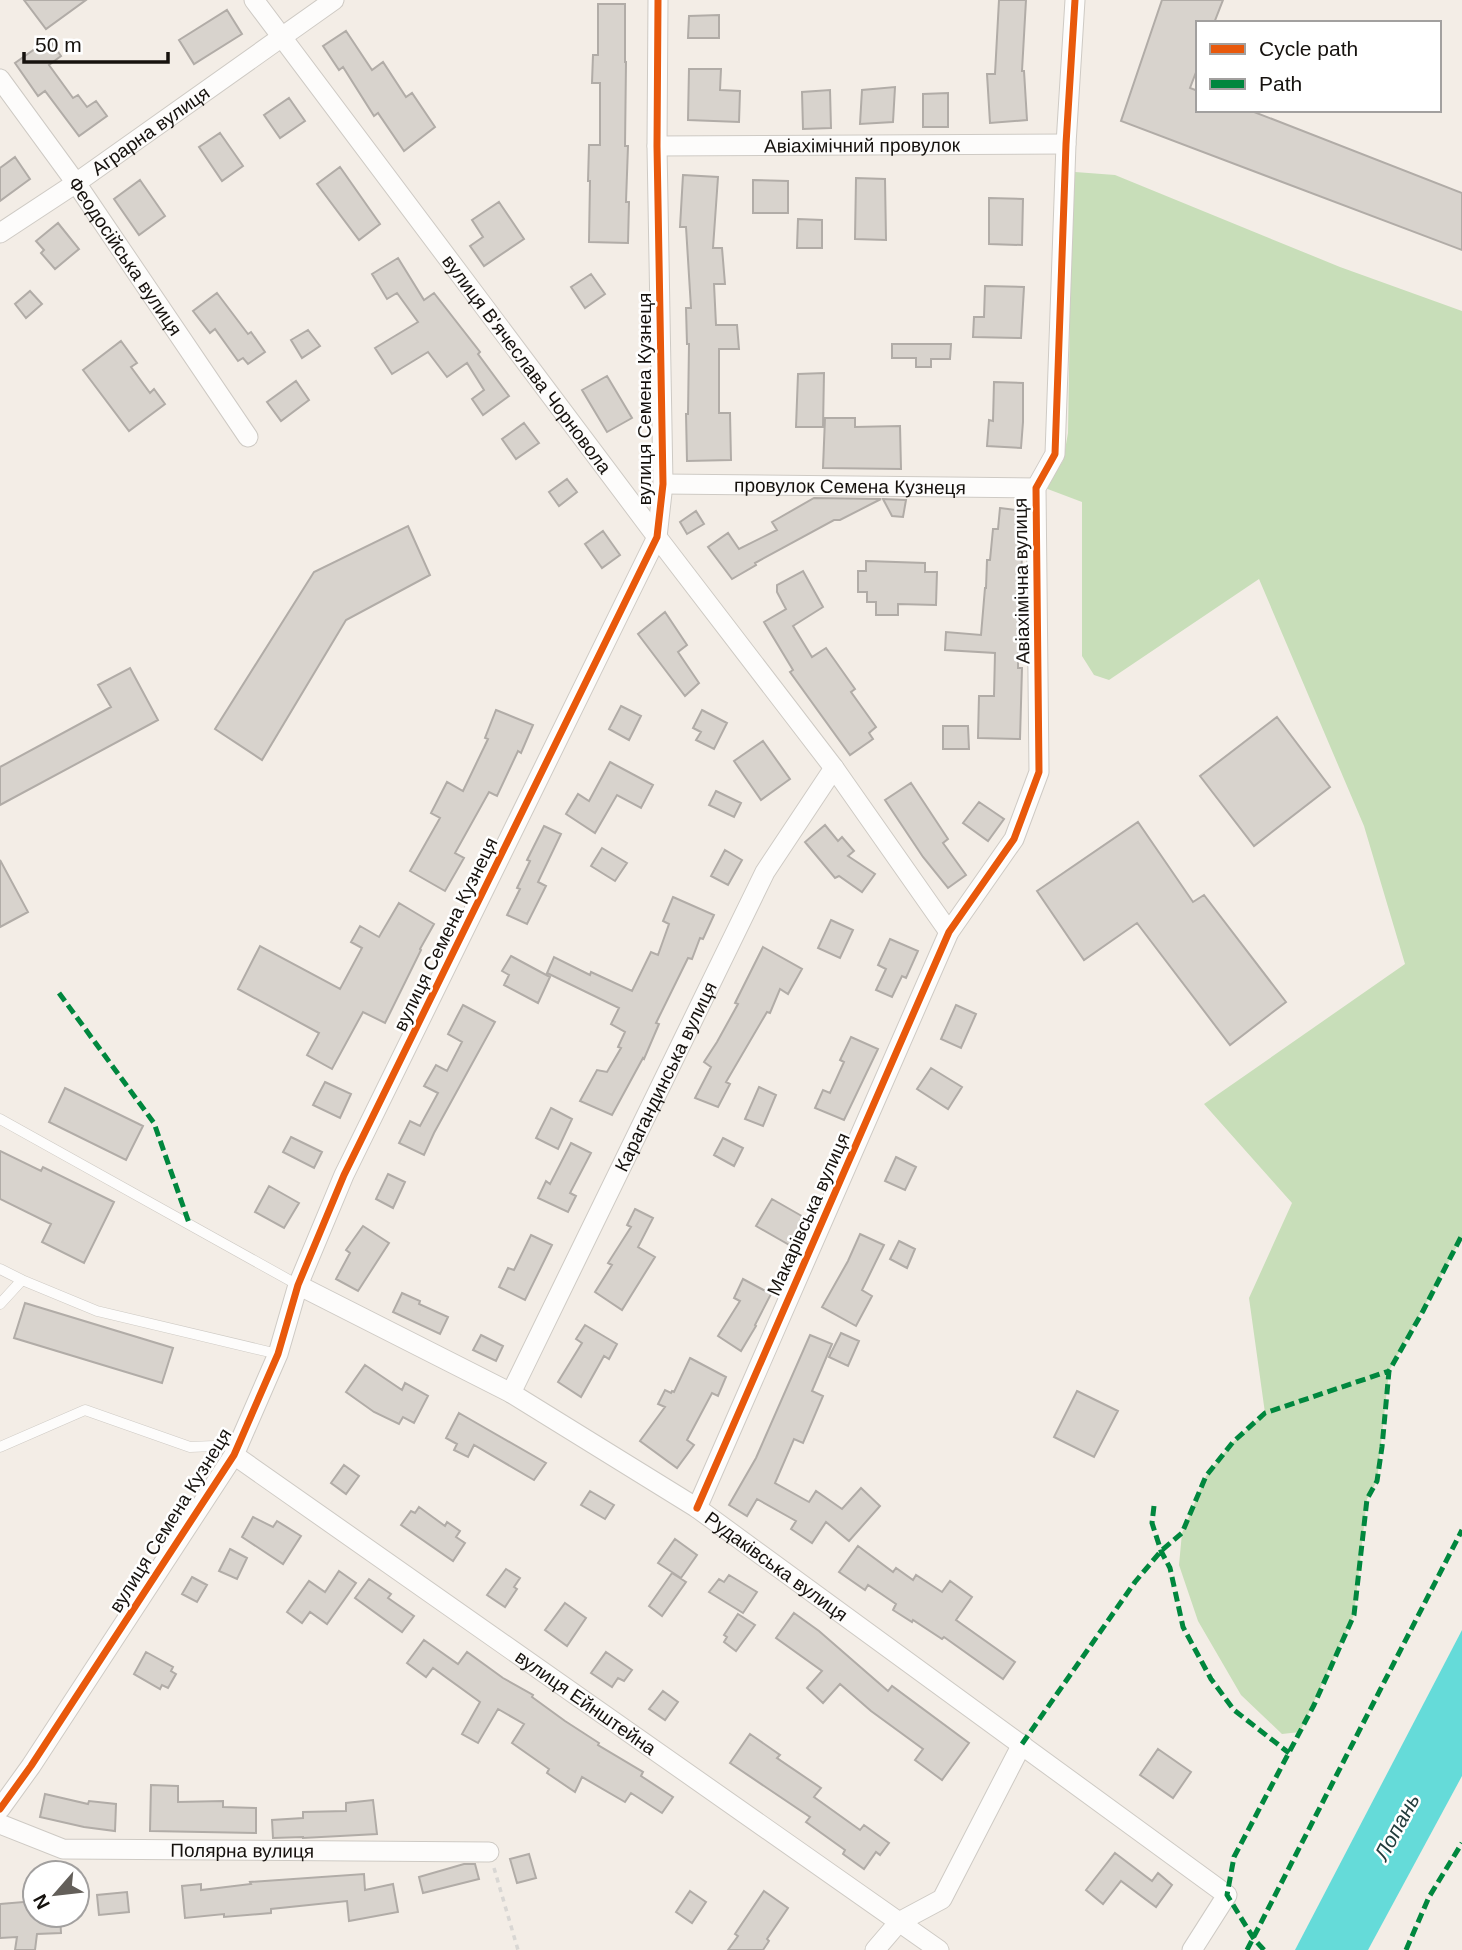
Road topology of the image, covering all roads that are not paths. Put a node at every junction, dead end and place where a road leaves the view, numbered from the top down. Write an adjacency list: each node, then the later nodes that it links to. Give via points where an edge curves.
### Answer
1 (254, 0): 5 (street, вулиця В'ячеслава Чорновола)
2 (334, 0): 5 (street, Аграрна вулиця)
3 (658, 0): 8 (street, вулиця Семена Кузнеця)
4 (1075, 0): 7 (street, Авіахімічна вулиця)
5 (281, 37): 9 (street, Аграрна вулиця); 14 (street, вулиця В'ячеслава Чорновола)
6 (0, 79): 9 (street, Феодосійська вулиця)
7 (1066, 144): 8 (street, Авіахімічний провулок); 13 (street, Авіахімічна вулиця, via 1055,454)
8 (657, 146): 12 (street, вулиця Семена Кузнеця)
9 (76, 183): 10 (street, Аграрна вулиця); 11 (street, Феодосійська вулиця)
10 (0, 233)
11 (248, 437)
12 (663, 484): 13 (street, провулок Семена Кузнеця); 14 (street, вулиця Семена Кузнеця)
13 (1036, 497): 16 (street, Авіахімічна вулиця, via 1039,772 1014,839)
14 (657, 537): 15 (street, вулиця В'ячеслава Чорновола); 20 (street, вулиця Семена Кузнеця, via 344,1175)
15 (834, 768): 16 (street, вулиця В'ячеслава Чорновола); 23 (street, Карагандинська вулиця, via 765,872)
16 (949, 932): 26 (street, Макарівська вулиця)
17 (0, 1119): 20 (lane)
18 (0, 1269): 19 (lane)
19 (22, 1280): 21 (lane); 22 (lane, via 97,1311)
20 (298, 1285): 22 (street, вулиця Семена Кузнеця); 23 (street, Рудаківська вулиця)
21 (0, 1304)
22 (278, 1354): 25 (street, вулиця Семена Кузнеця)
23 (511, 1393): 26 (street, Рудаківська вулиця)
24 (0, 1447): 25 (lane, via 85,1410 190,1447)
25 (236, 1450): 28 (street, вулиця Семена Кузнеця); 31 (street, вулиця Ейнштейна)
26 (696, 1508): 27 (street, Рудаківська вулиця)
27 (1022, 1744): 31 (street, via 942,1899); 34 (street, Рудаківська вулиця, via 1227,1895)
28 (0, 1809)
29 (0, 1824): 30 (street, Полярна вулиця, via 63,1849)
30 (489, 1852)
31 (899, 1922): 32 (street); 33 (street, вулиця Ейнштейна)
32 (875, 1950)
33 (939, 1950)
34 (1192, 1950)

